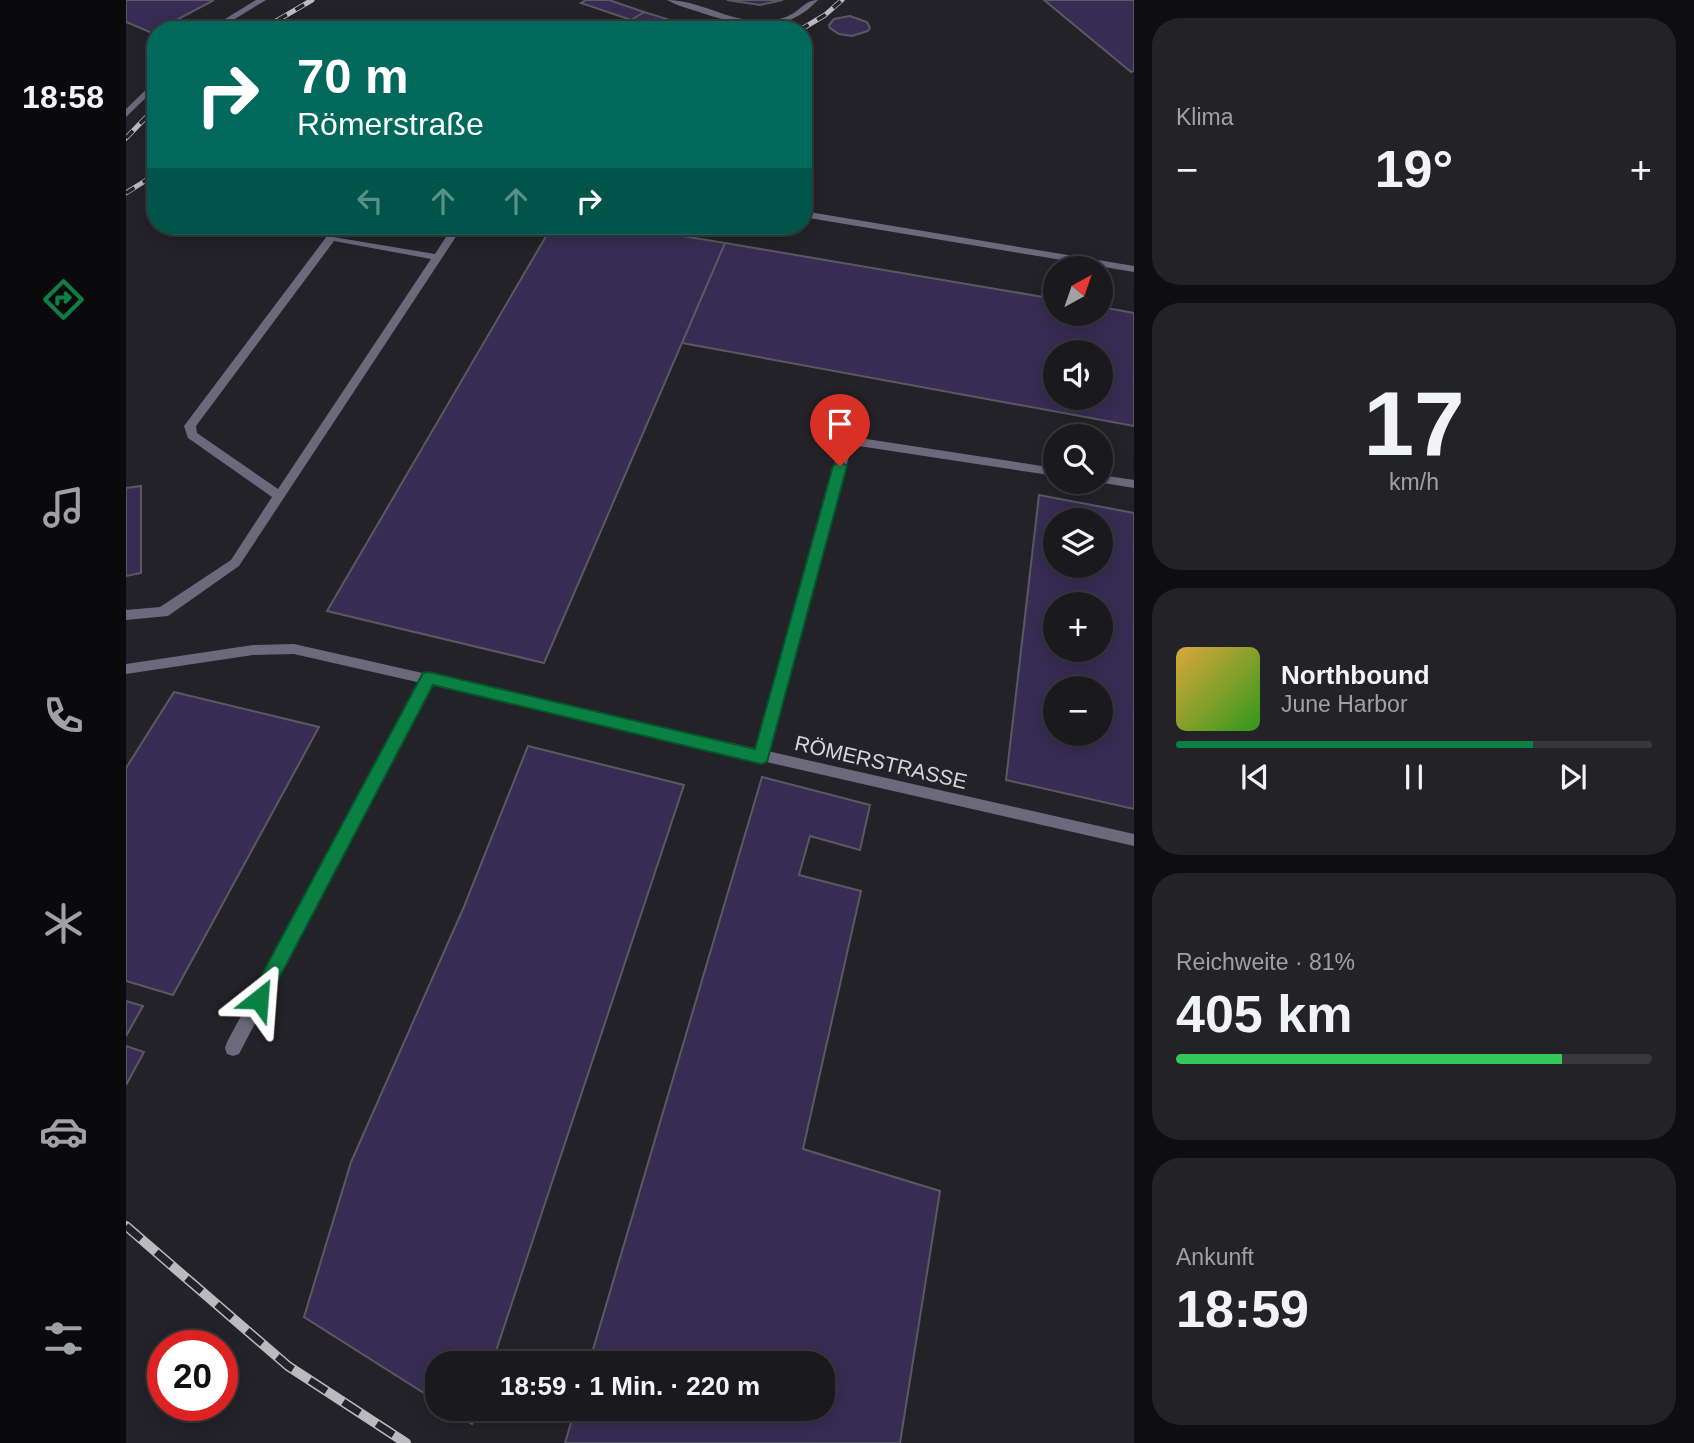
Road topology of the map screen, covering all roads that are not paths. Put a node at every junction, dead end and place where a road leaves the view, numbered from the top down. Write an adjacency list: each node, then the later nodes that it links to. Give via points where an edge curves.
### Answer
1 (262, 0): 4 (street)
2 (671, 0): 5 (street)
3 (814, 0): 6 (street, via 794,17)
4 (226, 21)
5 (745, 21)
6 (779, 21)
7 (147, 92): 8 (street)
8 (126, 114)
9 (812, 215): 12 (street)
10 (452, 235): 11 (street)
11 (437, 257): 16 (street); 16 (street, via 331,238 190,426 191,435)
12 (1134, 269)
13 (1043, 470): 20 (street, via 847,440)
14 (1113, 481): 15 (street)
15 (1134, 484)
16 (279, 496): 17 (street, via 235,563 163,612)
17 (126, 615)
18 (126, 669): 19 (street, RÖMERSTRASSE, via 253,650 294,649)
19 (429, 678): 20 (street, RÖMERSTRASSE); 22 (street)
20 (761, 757): 21 (street, RÖMERSTRASSE)
21 (1134, 840)
22 (233, 1048)

